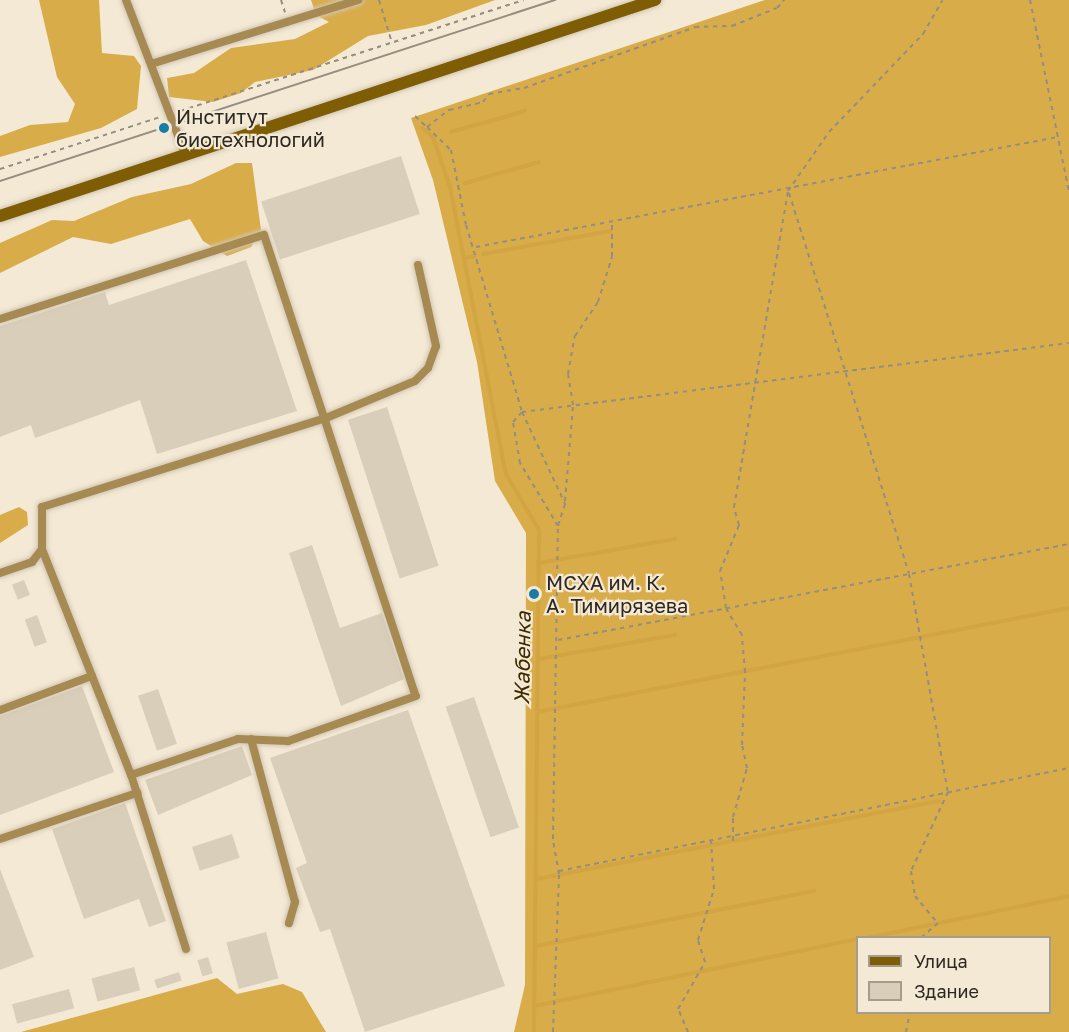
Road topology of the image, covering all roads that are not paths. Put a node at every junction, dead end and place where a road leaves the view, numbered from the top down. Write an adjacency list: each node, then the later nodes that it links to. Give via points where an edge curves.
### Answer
1 (126, 0): 4 (lane)
2 (358, 0): 4 (lane)
3 (656, 0): 5 (main road)
4 (151, 64): 5 (lane)
5 (186, 156): 6 (main road)
6 (0, 216)
7 (418, 265): 9 (lane, via 436,346 428,368 394,392)
8 (0, 319): 9 (lane, via 264,235)
9 (326, 418): 10 (lane, via 42,507); 14 (lane, via 416,696 288,741)
10 (42, 549): 11 (lane, via 32,562); 12 (lane)
11 (0, 573)
12 (92, 676): 13 (lane); 15 (lane)
13 (0, 710)
14 (251, 739): 15 (lane, via 238,739); 18 (lane, via 295,902)
15 (131, 775): 16 (lane)
16 (137, 793): 17 (lane); 19 (lane)
17 (0, 839)
18 (289, 923)
19 (186, 949)

